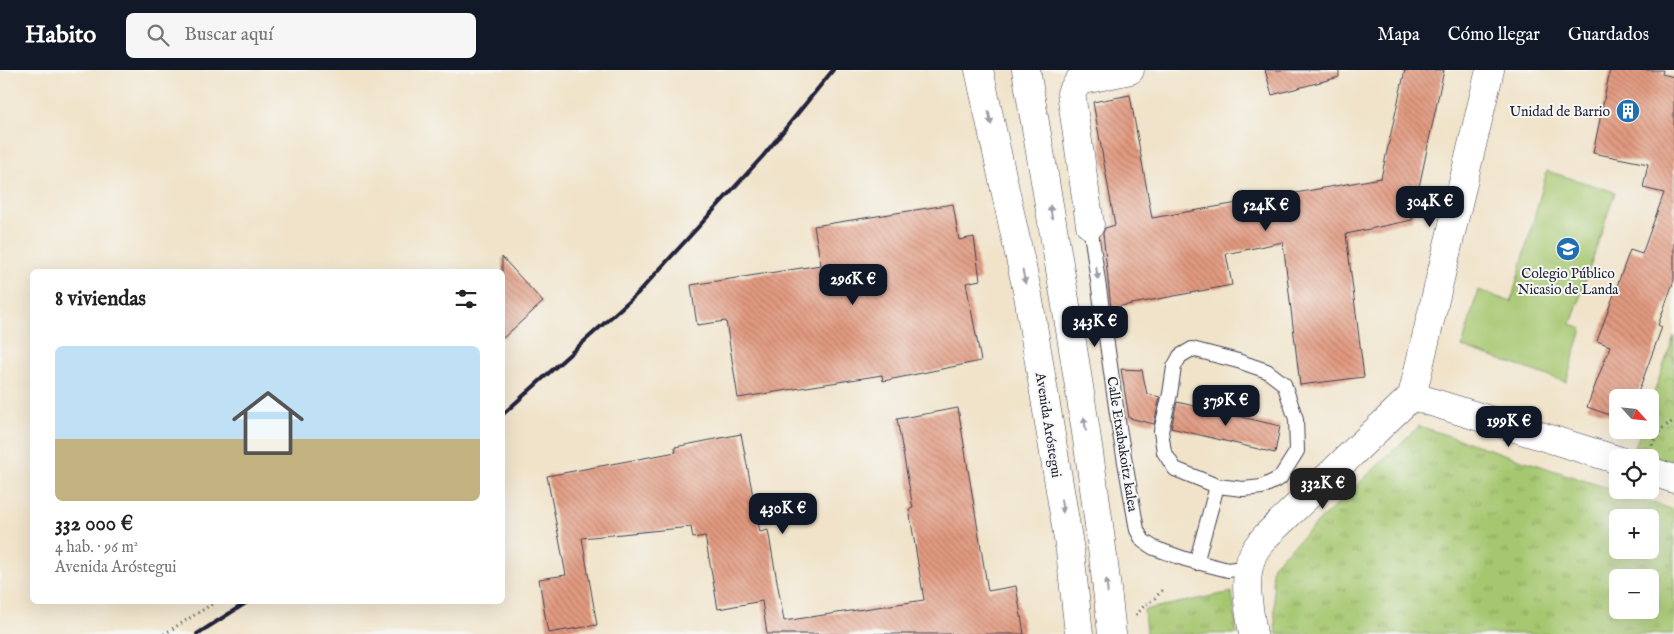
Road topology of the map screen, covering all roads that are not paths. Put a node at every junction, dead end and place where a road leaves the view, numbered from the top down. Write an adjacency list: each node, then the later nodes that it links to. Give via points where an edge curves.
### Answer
1 (980, 70): 13 (main road, Avenida Aróstegui, one-way to 13, via 1028,295 1070,551)
2 (1026, 70): 14 (main road, one-way to 2, via 1078,372)
3 (1130, 70): 5 (main road, Calle Etxabakoitz kalea, via 1079,81 1071,93)
4 (1490, 70): 6 (main road)
5 (1090, 225): 11 (lane, Calle Etxabakoitz kalea, one-way to 11, via 1119,428 1138,530 1143,541 1154,548)
6 (1412, 396): 7 (main road); 12 (main road, via 1267,535)
7 (1609, 457)
8 (1659, 468): 9 (main road)
9 (1674, 479)
10 (1217, 486): 10 (lane, via 1262,487 1280,478 1297,451 1296,419 1284,384 1267,371 1192,349 1180,356 1174,367 1161,431 1164,452 1175,469); 11 (lane)
11 (1196, 563): 12 (lane, Calle Etxabakoitz kalea, via 1228,570)
12 (1248, 567): 15 (main road, via 1246,584)
13 (1079, 634)
14 (1112, 634)
15 (1253, 634)

